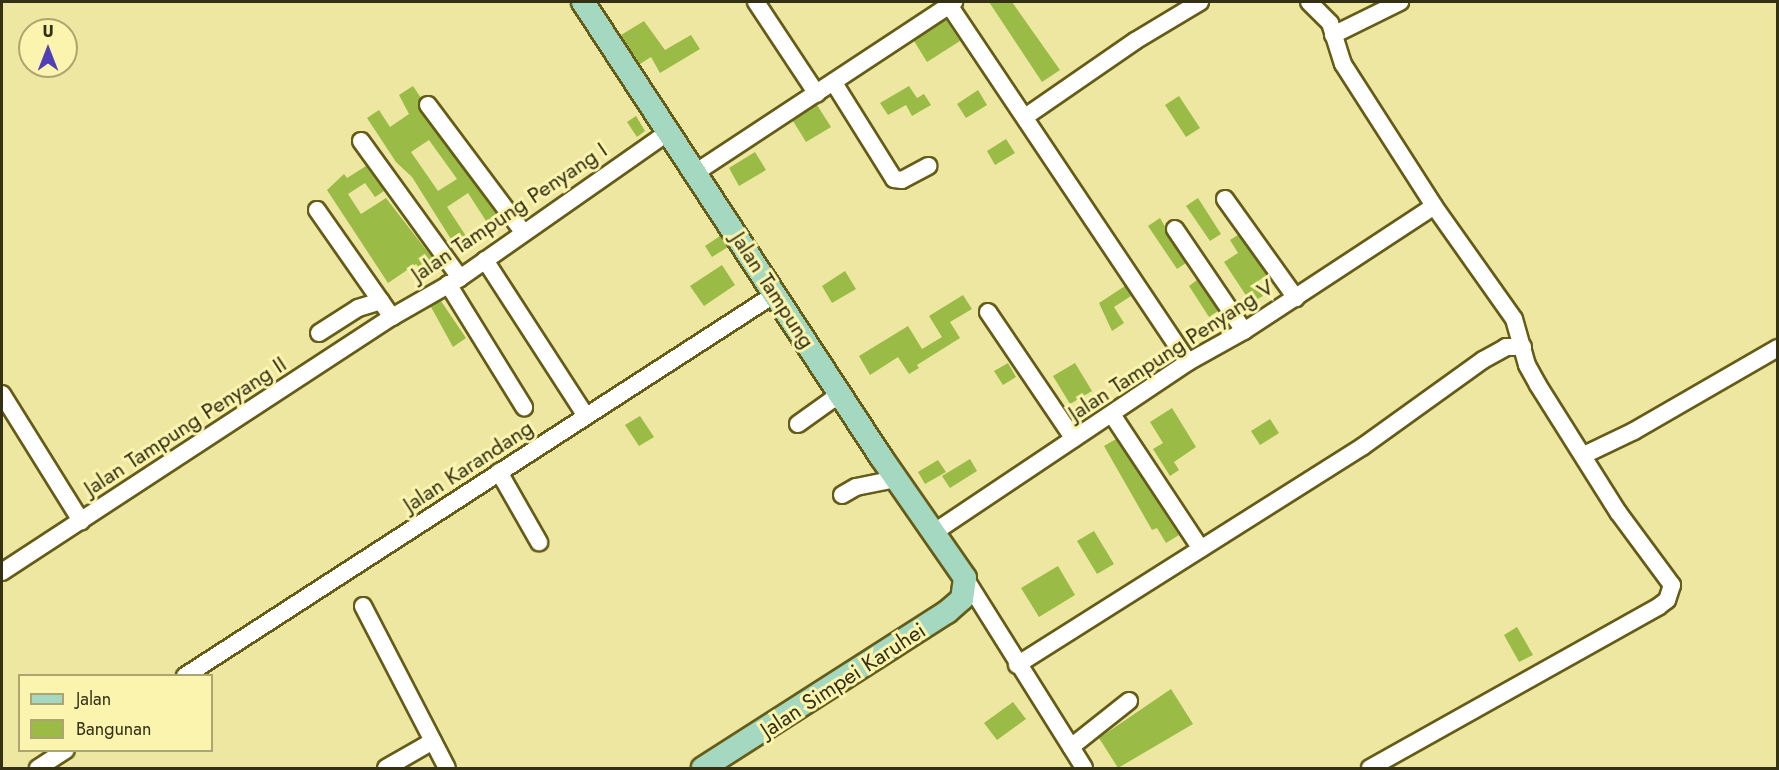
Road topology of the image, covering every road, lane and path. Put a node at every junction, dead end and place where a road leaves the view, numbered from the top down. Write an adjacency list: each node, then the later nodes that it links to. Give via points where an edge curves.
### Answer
1 (583, 2): 12 (main road, Jalan Tampung)
2 (756, 2): 9 (street)
3 (950, 2): 8 (street); 11 (street)
4 (1200, 2): 11 (street, via 1135,41)
5 (1309, 2): 7 (street, via 1326,16)
6 (1400, 2): 7 (street)
7 (1333, 35): 17 (street, via 1343,64)
8 (834, 83): 9 (street); 14 (street, via 894,179 902,180)
9 (817, 94): 15 (street)
10 (428, 105): 20 (street)
11 (1025, 117): 32 (street)
12 (670, 131): 15 (main road, Jalan Tampung); 20 (street, Jalan Tampung Penyang I)
13 (361, 141): 22 (street)
14 (928, 166)
15 (698, 171): 23 (main road, Jalan Tampung)
16 (1225, 199): 24 (street)
17 (1434, 206): 24 (street, Jalan Tampung Penyang V); 30 (street, via 1514,319)
18 (317, 210): 25 (street)
19 (1175, 229): 28 (street)
20 (523, 232): 21 (street, Jalan Tampung Penyang I)
21 (485, 260): 22 (street, Jalan Tampung Penyang I); 36 (street)
22 (454, 281): 27 (street, Jalan Tampung Penyang I); 35 (street)
23 (775, 294): 34 (main road, Jalan Tampung); 36 (street, Jalan Karandang)
24 (1296, 298): 28 (street, Jalan Tampung Penyang V)
25 (381, 301): 27 (street); 29 (street, via 358,308)
26 (988, 312): 39 (street)
27 (392, 317): 44 (street, Jalan Tampung Penyang II)
28 (1244, 331): 32 (street, Jalan Tampung Penyang V)
29 (319, 333)
30 (1523, 347): 40 (street, via 1530,373); 47 (street, via 1506,347 1483,360 1362,447)
31 (1778, 348): 40 (street, via 1634,431)
32 (1188, 362): 37 (street, Jalan Tampung Penyang V)
33 (2, 394): 44 (street)
34 (840, 394): 38 (street); 42 (main road, Jalan Tampung)
35 (524, 407)
36 (586, 416): 41 (street, Jalan Karandang)
37 (1113, 416): 39 (street, Jalan Tampung Penyang V); 47 (street)
38 (798, 424)
39 (1074, 439): 45 (street, Jalan Tampung Penyang V)
40 (1584, 455): 63 (street, via 1618,513 1669,578 1672,592 1667,600)
41 (499, 472): 46 (street); 52 (street, Jalan Karandang)
42 (896, 480): 43 (street, via 856,487); 45 (main road, Jalan Tampung)
43 (842, 495)
44 (81, 521): 48 (street, Jalan Tampung Penyang II)
45 (933, 533): 49 (main road, Jalan Tampung)
46 (539, 542)
47 (1201, 549): 51 (street)
48 (2, 572)
49 (965, 578): 51 (street); 57 (main road, Jalan Simpei Karuhei, via 962,599 947,612)
50 (363, 606): 54 (street)
51 (1017, 664): 55 (street)
52 (187, 674)
53 (1129, 701): 55 (street)
54 (433, 741): 60 (street); 61 (street)
55 (1071, 747): 58 (street)
56 (63, 752): 59 (street)
57 (728, 762): 62 (main road, Jalan Simpei Karuhei)
58 (1081, 767)
59 (38, 768)
60 (386, 768)
61 (447, 768)
62 (704, 768)
63 (1370, 768)

